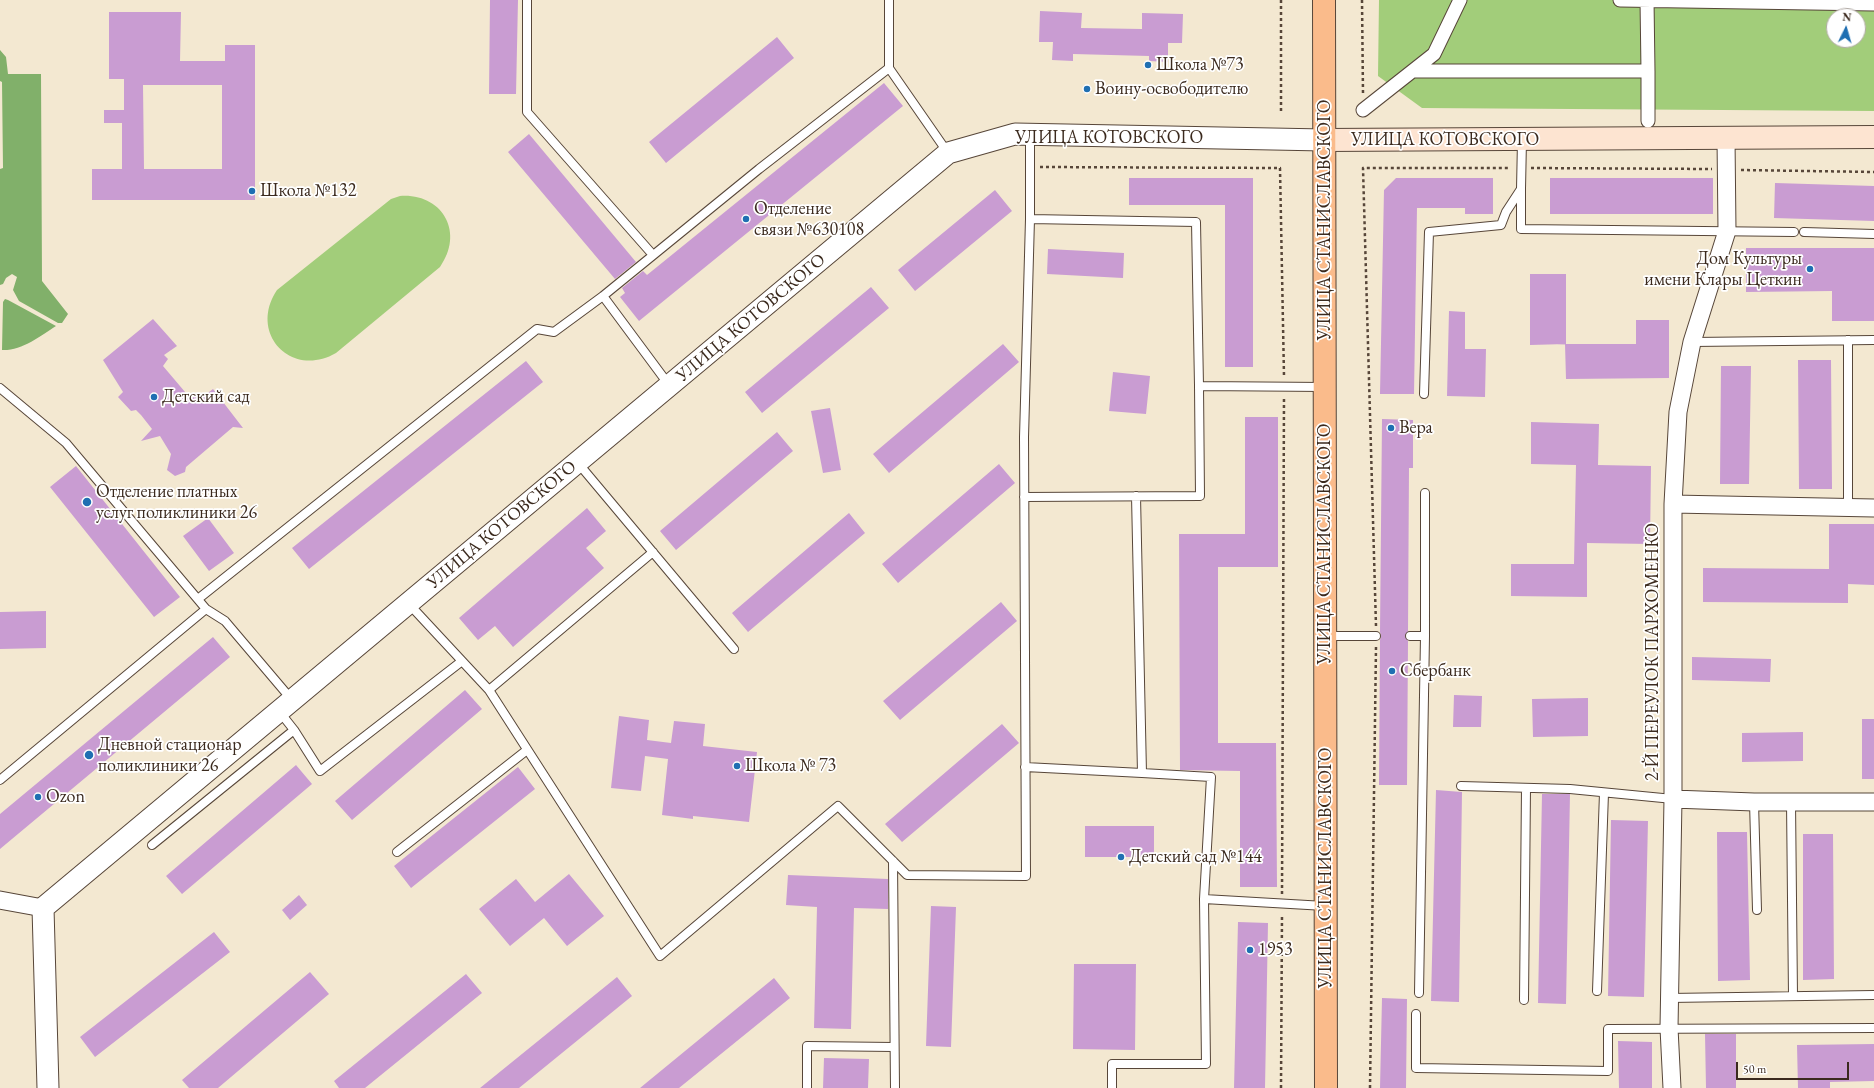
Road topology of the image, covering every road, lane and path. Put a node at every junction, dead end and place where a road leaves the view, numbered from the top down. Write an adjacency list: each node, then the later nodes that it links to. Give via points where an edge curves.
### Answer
1 (527, 0): 33 (lane, via 527,112)
2 (889, 0): 11 (lane)
3 (1282, 0): 15 (path)
4 (1324, 0): 21 (main road, УЛИЦА СТАНИСЛАВСКОГО)
5 (1362, 0): 14 (path)
6 (1460, 0): 12 (street, via 1434,54)
7 (1620, 0): 8 (street)
8 (1647, 0): 9 (street); 13 (street)
9 (1724, 1): 10 (street)
10 (1874, 4)
11 (889, 68): 22 (lane); 33 (lane)
12 (1413, 71): 13 (street); 14 (street)
13 (1648, 71): 16 (street)
14 (1363, 110)
15 (1281, 111)
16 (1648, 121)
17 (1030, 135): 21 (street, УЛИЦА КОТОВСКОГО); 22 (street, УЛИЦА КОТОВСКОГО, via 1015,134); 23 (lane)
18 (1874, 137): 19 (main road, УЛИЦА КОТОВСКОГО)
19 (1726, 138): 20 (main road, УЛИЦА КОТОВСКОГО); 25 (street, 2-Й ПЕРЕУЛОК ПАРХОМЕНКО)
20 (1522, 139): 21 (main road, УЛИЦА КОТОВСКОГО); 24 (lane)
21 (1324, 140): 41 (main road, УЛИЦА СТАНИСЛАВСКОГО)
22 (948, 153): 38 (street, УЛИЦА КОТОВСКОГО)
23 (1030, 167): 28 (lane); 40 (path, via 1280,168)
24 (1522, 168): 25 (path); 27 (lane); 56 (path, via 1363,168)
25 (1726, 170): 26 (path); 29 (street, 2-Й ПЕРЕУЛОК ПАРХОМЕНКО)
26 (1874, 172)
27 (1521, 188): 29 (lane, via 1521,228); 43 (lane, via 1506,212 1501,226 1429,232)
28 (1030, 219): 39 (lane, via 1196,222); 47 (lane)
29 (1727, 231): 30 (lane); 37 (street, 2-Й ПЕРЕУЛОК ПАРХОМЕНКО)
30 (1794, 232)
31 (1804, 232): 32 (lane)
32 (1874, 234)
33 (653, 255): 34 (lane)
34 (603, 296): 38 (lane); 52 (lane, via 554,332 537,329)
35 (1848, 340): 36 (lane); 37 (lane); 49 (lane)
36 (1874, 340)
37 (1692, 342): 48 (street, 2-Й ПЕРЕУЛОК ПАРХОМЕНКО, via 1678,412)
38 (670, 386): 44 (street, УЛИЦА КОТОВСКОГО)
39 (1198, 386): 40 (lane); 46 (lane, via 1200,496)
40 (1284, 387): 41 (lane); 80 (path)
41 (1325, 387): 55 (main road, УЛИЦА СТАНИСЛАВСКОГО)
42 (0, 388): 52 (lane, via 66,443)
43 (1424, 394)
44 (577, 463): 51 (lane); 53 (street, УЛИЦА КОТОВСКОГО)
45 (1425, 493): 58 (lane)
46 (1136, 496): 47 (lane); 66 (lane)
47 (1024, 497): 65 (lane)
48 (1672, 504): 49 (street, 2-Й ПЕРЕУЛОК ПАРХОМЕНКО); 71 (street, 2-Й ПЕРЕУЛОК ПАРХОМЕНКО)
49 (1848, 507): 50 (street, 2-Й ПЕРЕУЛОК ПАРХОМЕНКО)
50 (1874, 508)
51 (653, 552): 59 (lane); 61 (lane)
52 (198, 599): 54 (lane)
53 (409, 603): 60 (lane); 62 (street, УЛИЦА КОТОВСКОГО)
54 (206, 609): 62 (lane, via 225,621); 67 (lane)
55 (1325, 636): 56 (lane); 81 (main road, УЛИЦА СТАНИСЛАВСКОГО)
56 (1376, 636): 100 (path)
57 (1410, 636): 58 (lane)
58 (1425, 636): 85 (lane)
59 (734, 649)
60 (462, 661): 61 (lane); 63 (lane, via 320,771)
61 (489, 690): 64 (lane)
62 (286, 706): 63 (lane); 82 (street, УЛИЦА КОТОВСКОГО)
63 (294, 730): 75 (lane)
64 (527, 750): 76 (lane); 77 (lane, via 660,956 838,806)
65 (1025, 767): 66 (lane); 77 (lane, via 1026,876 907,875)
66 (1142, 773): 78 (lane, via 1212,777)
67 (0, 780)
68 (1462, 786): 69 (lane)
69 (1526, 788): 70 (lane); 89 (lane)
70 (1604, 793): 71 (lane); 84 (lane)
71 (1673, 799): 72 (street); 88 (street, 2-Й ПЕРЕУЛОК ПАРХОМЕНКО)
72 (1754, 802): 73 (street); 83 (lane)
73 (1791, 802): 74 (street); 87 (lane)
74 (1874, 802)
75 (152, 845)
76 (397, 852)
77 (893, 862): 93 (lane)
78 (1204, 899): 80 (lane); 97 (lane, via 1206,1064 1112,1064)
79 (0, 900): 82 (street)
80 (1282, 903): 81 (lane); 98 (path)
81 (1326, 906): 99 (main road, УЛИЦА СТАНИСЛАВСКОГО)
82 (43, 908): 94 (street)
83 (1757, 910)
84 (1597, 991)
85 (1419, 993)
86 (1874, 995): 87 (lane)
87 (1793, 996): 88 (lane)
88 (1669, 998): 91 (street, 2-Й ПЕРЕУЛОК ПАРХОМЕНКО)
89 (1524, 1000)
90 (1416, 1014): 91 (lane, via 1416,1068 1608,1071 1608,1029)
91 (1669, 1028): 92 (lane); 101 (street, 2-Й ПЕРЕУЛОК ПАРХОМЕНКО)
92 (1874, 1028)
93 (894, 1047): 95 (lane, via 807,1046); 96 (lane)
94 (48, 1088)
95 (807, 1088)
96 (895, 1088)
97 (1112, 1088)
98 (1281, 1088)
99 (1326, 1088)
100 (1370, 1088)
101 (1672, 1088)

